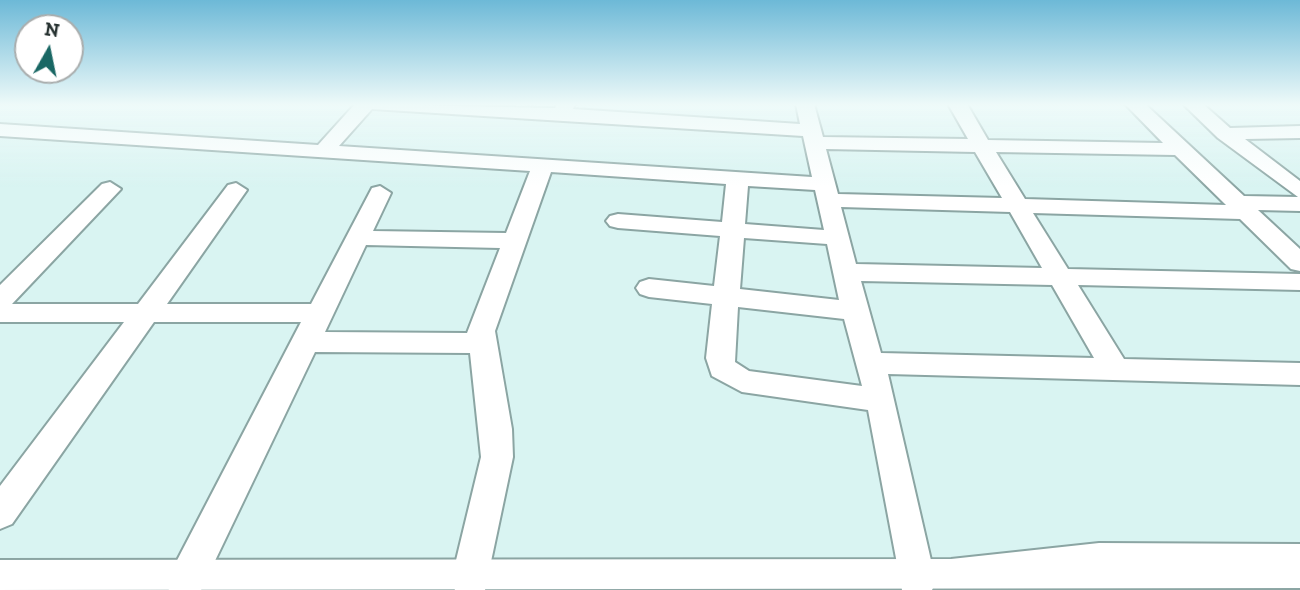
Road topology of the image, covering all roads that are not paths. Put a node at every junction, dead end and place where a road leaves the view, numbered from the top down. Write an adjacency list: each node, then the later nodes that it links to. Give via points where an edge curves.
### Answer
1 (24, 132): 12 (street)
2 (341, 132): 12 (street)
3 (811, 132): 18 (street)
4 (857, 132): 10 (street)
5 (971, 132): 10 (street)
6 (1163, 132): 11 (street)
7 (1222, 132): 9 (street)
8 (1300, 132): 9 (street)
9 (1225, 134): 17 (street)
10 (979, 146): 11 (street); 21 (street)
11 (1181, 149): 22 (street)
12 (323, 151): 13 (street)
13 (543, 165): 14 (street); 27 (street)
14 (738, 178): 18 (street); 24 (street)
15 (110, 189): 34 (street)
16 (236, 190): 38 (street)
17 (1300, 191)
18 (826, 192): 21 (street); 25 (street)
19 (380, 193): 26 (street)
20 (1300, 204): 22 (street)
21 (1015, 205): 22 (street); 30 (street)
22 (1242, 207): 28 (street)
23 (618, 221): 24 (street)
24 (733, 231): 25 (street); 33 (street)
25 (838, 238): 29 (street)
26 (357, 239): 27 (street); 37 (street)
27 (514, 241): 40 (street, via 485,317)
28 (1300, 263)
29 (846, 272): 30 (street); 35 (street)
30 (1059, 277): 31 (street); 42 (street)
31 (1300, 282)
32 (649, 288): 33 (street)
33 (726, 299): 35 (street); 44 (street, via 720,358 722,368 732,376)
34 (0, 300)
35 (855, 311): 41 (street)
36 (0, 313): 38 (street)
37 (320, 313): 38 (street); 39 (street)
38 (145, 314): 45 (street)
39 (306, 342): 40 (street); 49 (street)
40 (482, 343): 47 (street, via 497,457)
41 (870, 363): 42 (street); 44 (street)
42 (1115, 369): 43 (street)
43 (1300, 374)
44 (881, 400): 51 (street)
45 (0, 513)
46 (1300, 566): 51 (main road, via 1099,565)
47 (470, 582): 49 (main road); 50 (main road)
48 (0, 583): 49 (main road)
49 (185, 583)
50 (720, 585): 51 (main road)
51 (950, 585)

